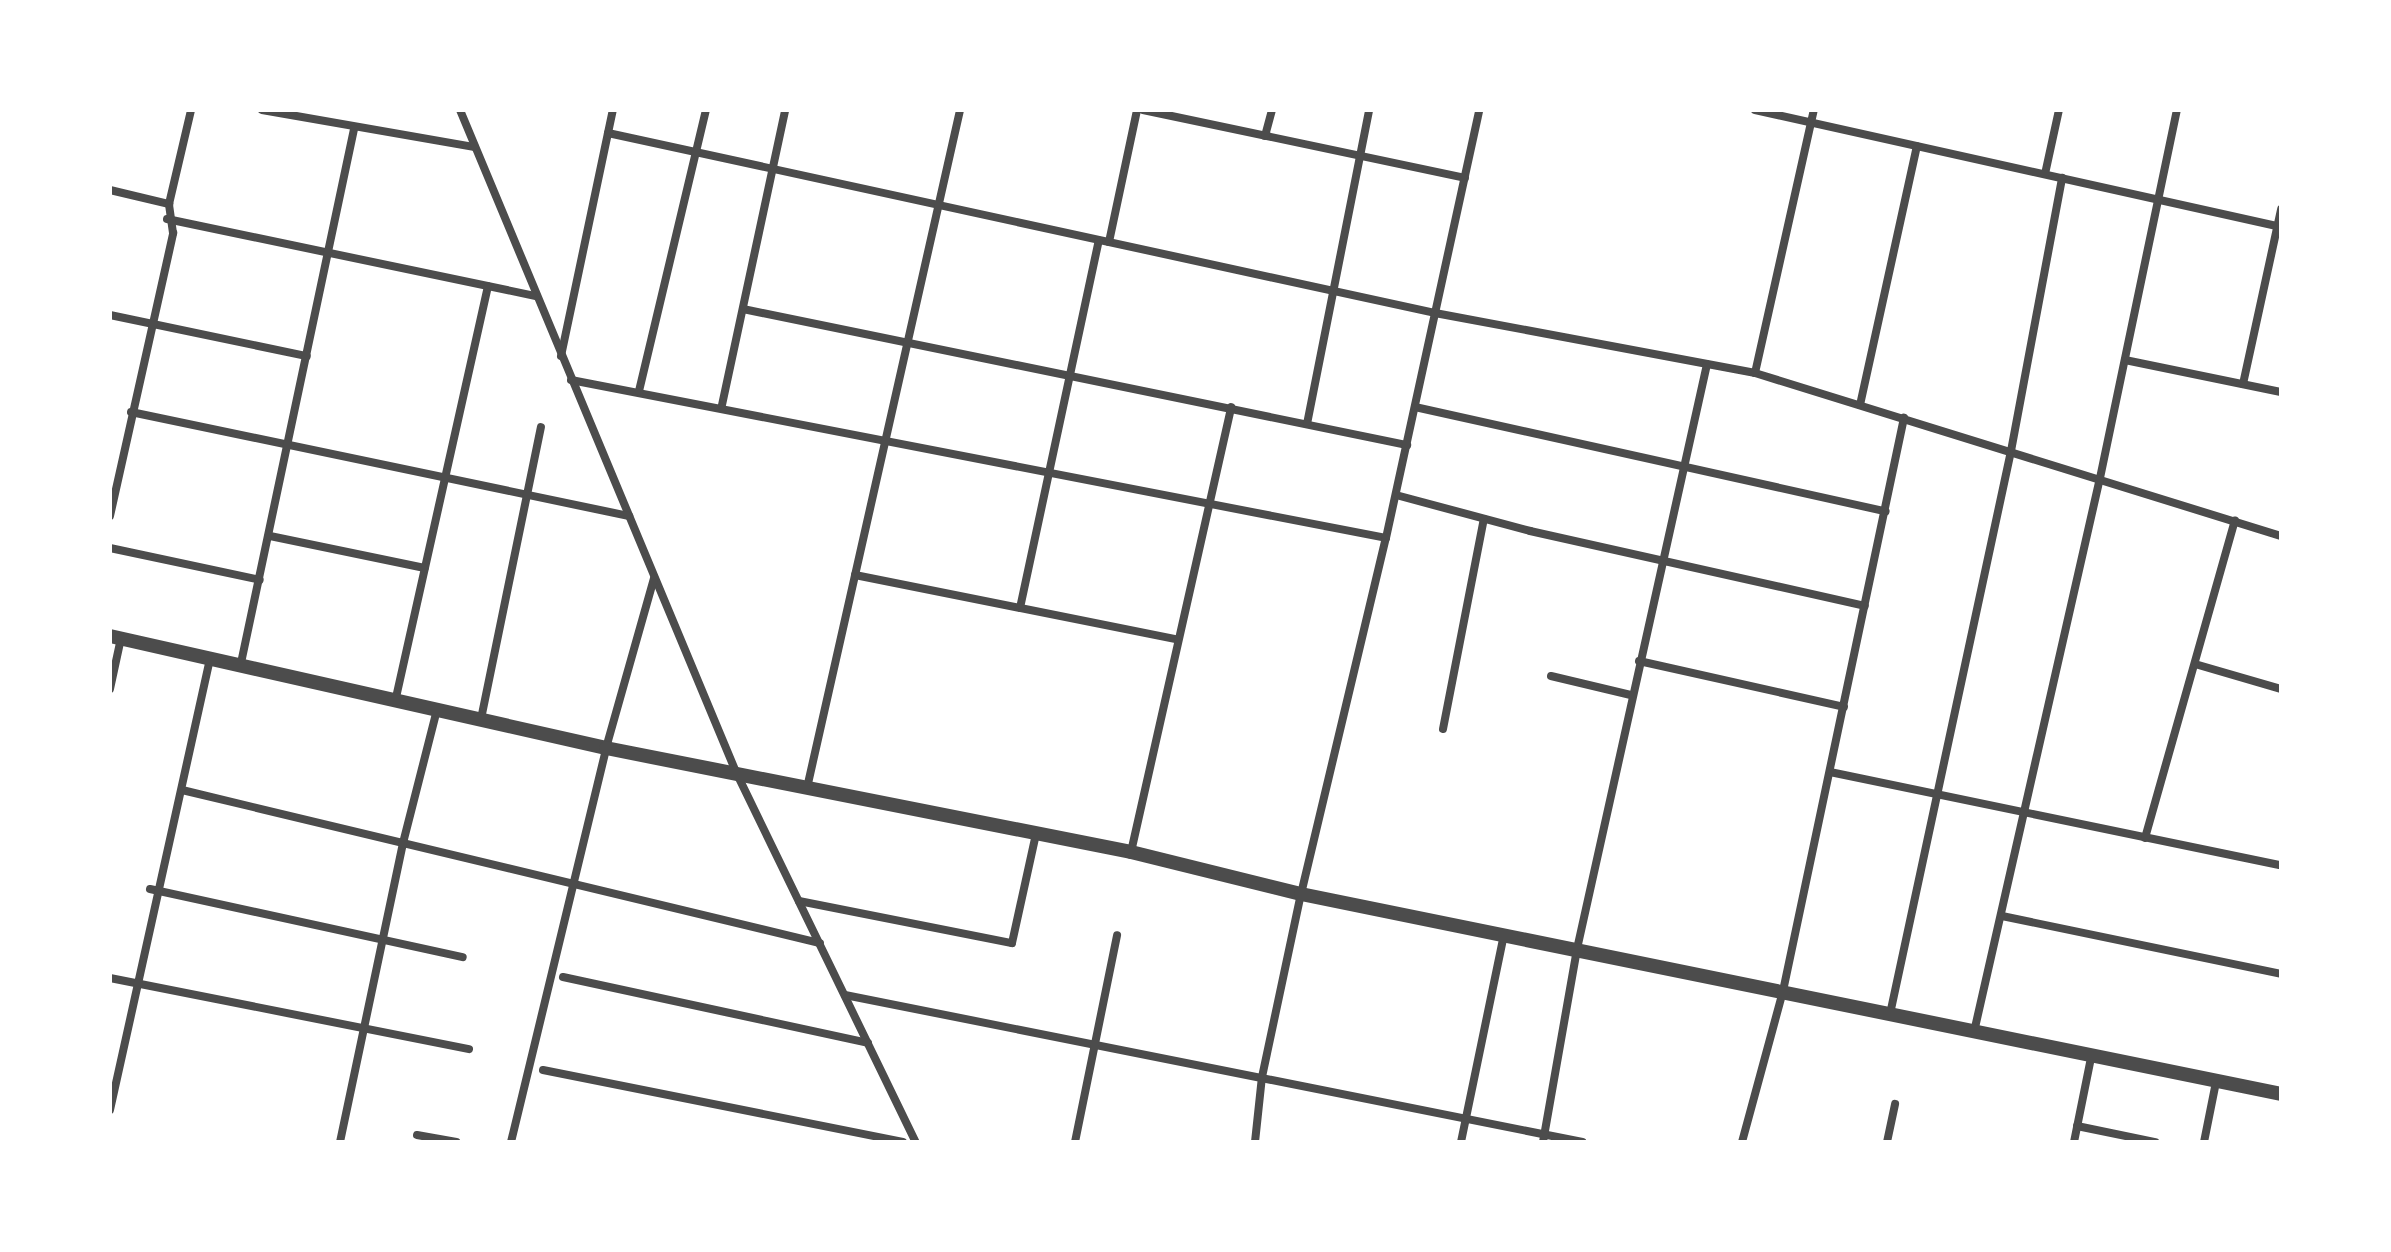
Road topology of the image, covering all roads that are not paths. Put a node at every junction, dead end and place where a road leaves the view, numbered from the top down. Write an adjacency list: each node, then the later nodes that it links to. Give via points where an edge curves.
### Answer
1 (191, 110): 31 (street)
2 (262, 110): 18 (street)
3 (460, 110): 22 (street)
4 (613, 110): 19 (street)
5 (706, 110): 23 (street)
6 (785, 110): 25 (street)
7 (960, 110): 32 (street)
8 (1137, 110): 36 (street)
9 (1143, 110): 20 (street)
10 (1272, 110): 20 (street)
11 (1369, 110): 24 (street)
12 (1479, 110): 27 (street)
13 (1755, 110): 17 (street)
14 (1814, 110): 17 (street)
15 (2059, 110): 26 (street)
16 (2177, 110): 30 (street)
17 (1811, 122): 21 (street); 51 (street)
18 (354, 129): 22 (street); 37 (street)
19 (608, 133): 23 (street); 47 (street)
20 (1265, 136): 24 (street)
21 (1917, 146): 26 (street); 57 (street)
22 (475, 147): 40 (street)
23 (696, 152): 25 (street); 54 (street)
24 (1360, 156): 27 (street); 39 (street)
25 (773, 169): 32 (street); 41 (street)
26 (2045, 174): 28 (street)
27 (1465, 178): 42 (street)
28 (2062, 178): 30 (street); 67 (street)
29 (110, 190): 31 (street)
30 (2158, 199): 35 (street); 48 (street)
31 (169, 204): 34 (street)
32 (938, 206): 36 (street); 45 (street)
33 (2281, 209): 35 (street)
34 (167, 219): 37 (street); 44 (street, via 173,233)
35 (2279, 226): 53 (street)
36 (1104, 241): 39 (street); 50 (street)
37 (329, 253): 38 (street); 46 (street)
38 (488, 286): 40 (street); 70 (street)
39 (1333, 290): 42 (street); 62 (street)
40 (537, 296): 47 (street)
41 (743, 309): 45 (street); 56 (street)
42 (1435, 313): 49 (street); 59 (street)
43 (110, 315): 44 (street)
44 (150, 323): 46 (street); 60 (street)
45 (908, 340): 50 (street); 64 (street)
46 (307, 356): 65 (street)
47 (561, 357): 52 (street)
48 (2125, 360): 53 (street); 71 (street)
49 (1707, 364): 51 (street); 68 (street)
50 (1070, 373): 58 (street); 69 (street)
51 (1755, 373): 57 (street)
52 (571, 380): 54 (street); 77 (street)
53 (2243, 384): 55 (street)
54 (639, 391): 56 (street)
55 (2281, 392)
56 (722, 405): 64 (street)
57 (1860, 405): 61 (street)
58 (1231, 407): 62 (street); 74 (street)
59 (1415, 407): 66 (street); 68 (street)
60 (131, 412): 65 (street); 76 (street)
61 (1904, 418): 67 (street); 75 (street)
62 (1307, 424): 66 (street)
63 (541, 427): 72 (street)
64 (886, 440): 69 (street); 86 (street)
65 (289, 444): 70 (street); 80 (street)
66 (1407, 445): 73 (street)
67 (2011, 451): 71 (street); 111 (street)
68 (1684, 468): 75 (street); 84 (street)
69 (1046, 472): 74 (street); 90 (street)
70 (445, 477): 72 (street); 85 (street)
71 (2100, 478): 79 (street); 112 (street)
72 (527, 495): 77 (street); 104 (street)
73 (1396, 495): 78 (street); 82 (street)
74 (1206, 504): 82 (street); 92 (street)
75 (1886, 511): 89 (street)
76 (110, 516)
77 (629, 516): 87 (street)
78 (1484, 519): 84 (street); 105 (street)
79 (2235, 521): 81 (street); 96 (street)
80 (270, 536): 85 (street); 88 (street)
81 (2281, 536)
82 (1386, 538): 120 (street)
83 (110, 548): 88 (street)
84 (1660, 560): 89 (street); 94 (street)
85 (425, 568): 101 (street)
86 (855, 575): 90 (street); 110 (street)
87 (655, 577): 106 (street); 107 (street)
88 (260, 580): 95 (street)
89 (1865, 606): 102 (street)
90 (1020, 608): 92 (street)
91 (115, 637): 93 (street); 98 (street)
92 (1176, 639): 116 (street)
93 (210, 658): 95 (street); 109 (street)
94 (1639, 661): 100 (street); 102 (street)
95 (241, 663): 101 (street)
96 (2195, 664): 99 (street); 114 (street)
97 (1551, 676): 100 (street)
98 (110, 689)
99 (2281, 689)
100 (1631, 695): 127 (street)
101 (395, 702): 103 (street)
102 (1844, 707): 108 (street)
103 (437, 710): 104 (street); 115 (street)
104 (481, 719): 106 (street)
105 (1443, 729)
106 (606, 748): 107 (street); 118 (street)
107 (736, 772): 110 (street); 121 (street)
108 (1830, 772): 111 (street); 133 (street)
109 (182, 790): 115 (street); 119 (street)
110 (807, 790): 113 (street)
111 (1940, 795): 112 (street); 135 (street)
112 (2022, 812): 114 (street); 122 (street)
113 (1036, 834): 116 (street); 121 (street, via 1012,943)
114 (2145, 838): 117 (street)
115 (403, 843): 118 (street); 125 (street)
116 (1131, 852): 120 (street)
117 (2281, 865)
118 (572, 884): 126 (street); 156 (street)
119 (154, 890): 125 (street); 132 (street)
120 (1301, 894): 124 (street); 145 (street)
121 (799, 901): 126 (street)
122 (2002, 916): 129 (street); 137 (street)
123 (1117, 935): 139 (street)
124 (1504, 935): 127 (street); 150 (street)
125 (383, 938): 128 (street); 136 (street)
126 (820, 943): 134 (street)
127 (1577, 949): 133 (street); 153 (street)
128 (463, 957)
129 (2281, 974)
130 (563, 977): 138 (street)
131 (110, 978): 132 (street)
132 (138, 984): 136 (street); 143 (street)
133 (1783, 991): 135 (street); 163 (street)
134 (845, 995): 138 (street); 139 (street)
135 (1890, 1014): 137 (street)
136 (364, 1029): 140 (street); 154 (street)
137 (1974, 1032): 141 (street)
138 (868, 1043): 158 (street)
139 (1094, 1045): 145 (street); 159 (street)
140 (469, 1049)
141 (2091, 1058): 146 (street); 151 (street)
142 (110, 1061): 143 (street)
143 (121, 1063): 149 (street)
144 (543, 1070): 157 (street)
145 (1262, 1077): 150 (street); 160 (street)
146 (2216, 1082): 147 (street); 167 (street)
147 (2280, 1089)
148 (1895, 1104): 164 (street)
149 (110, 1110)
150 (1466, 1119): 153 (street); 161 (street)
151 (2077, 1126): 165 (street); 166 (street)
152 (417, 1135): 155 (street)
153 (1544, 1138): 162 (street)
154 (340, 1142)
155 (456, 1142)
156 (511, 1142)
157 (903, 1142)
158 (916, 1142)
159 (1075, 1142)
160 (1255, 1142)
161 (1461, 1142)
162 (1583, 1142)
163 (1742, 1142)
164 (1887, 1142)
165 (2074, 1142)
166 (2155, 1142)
167 (2204, 1142)

